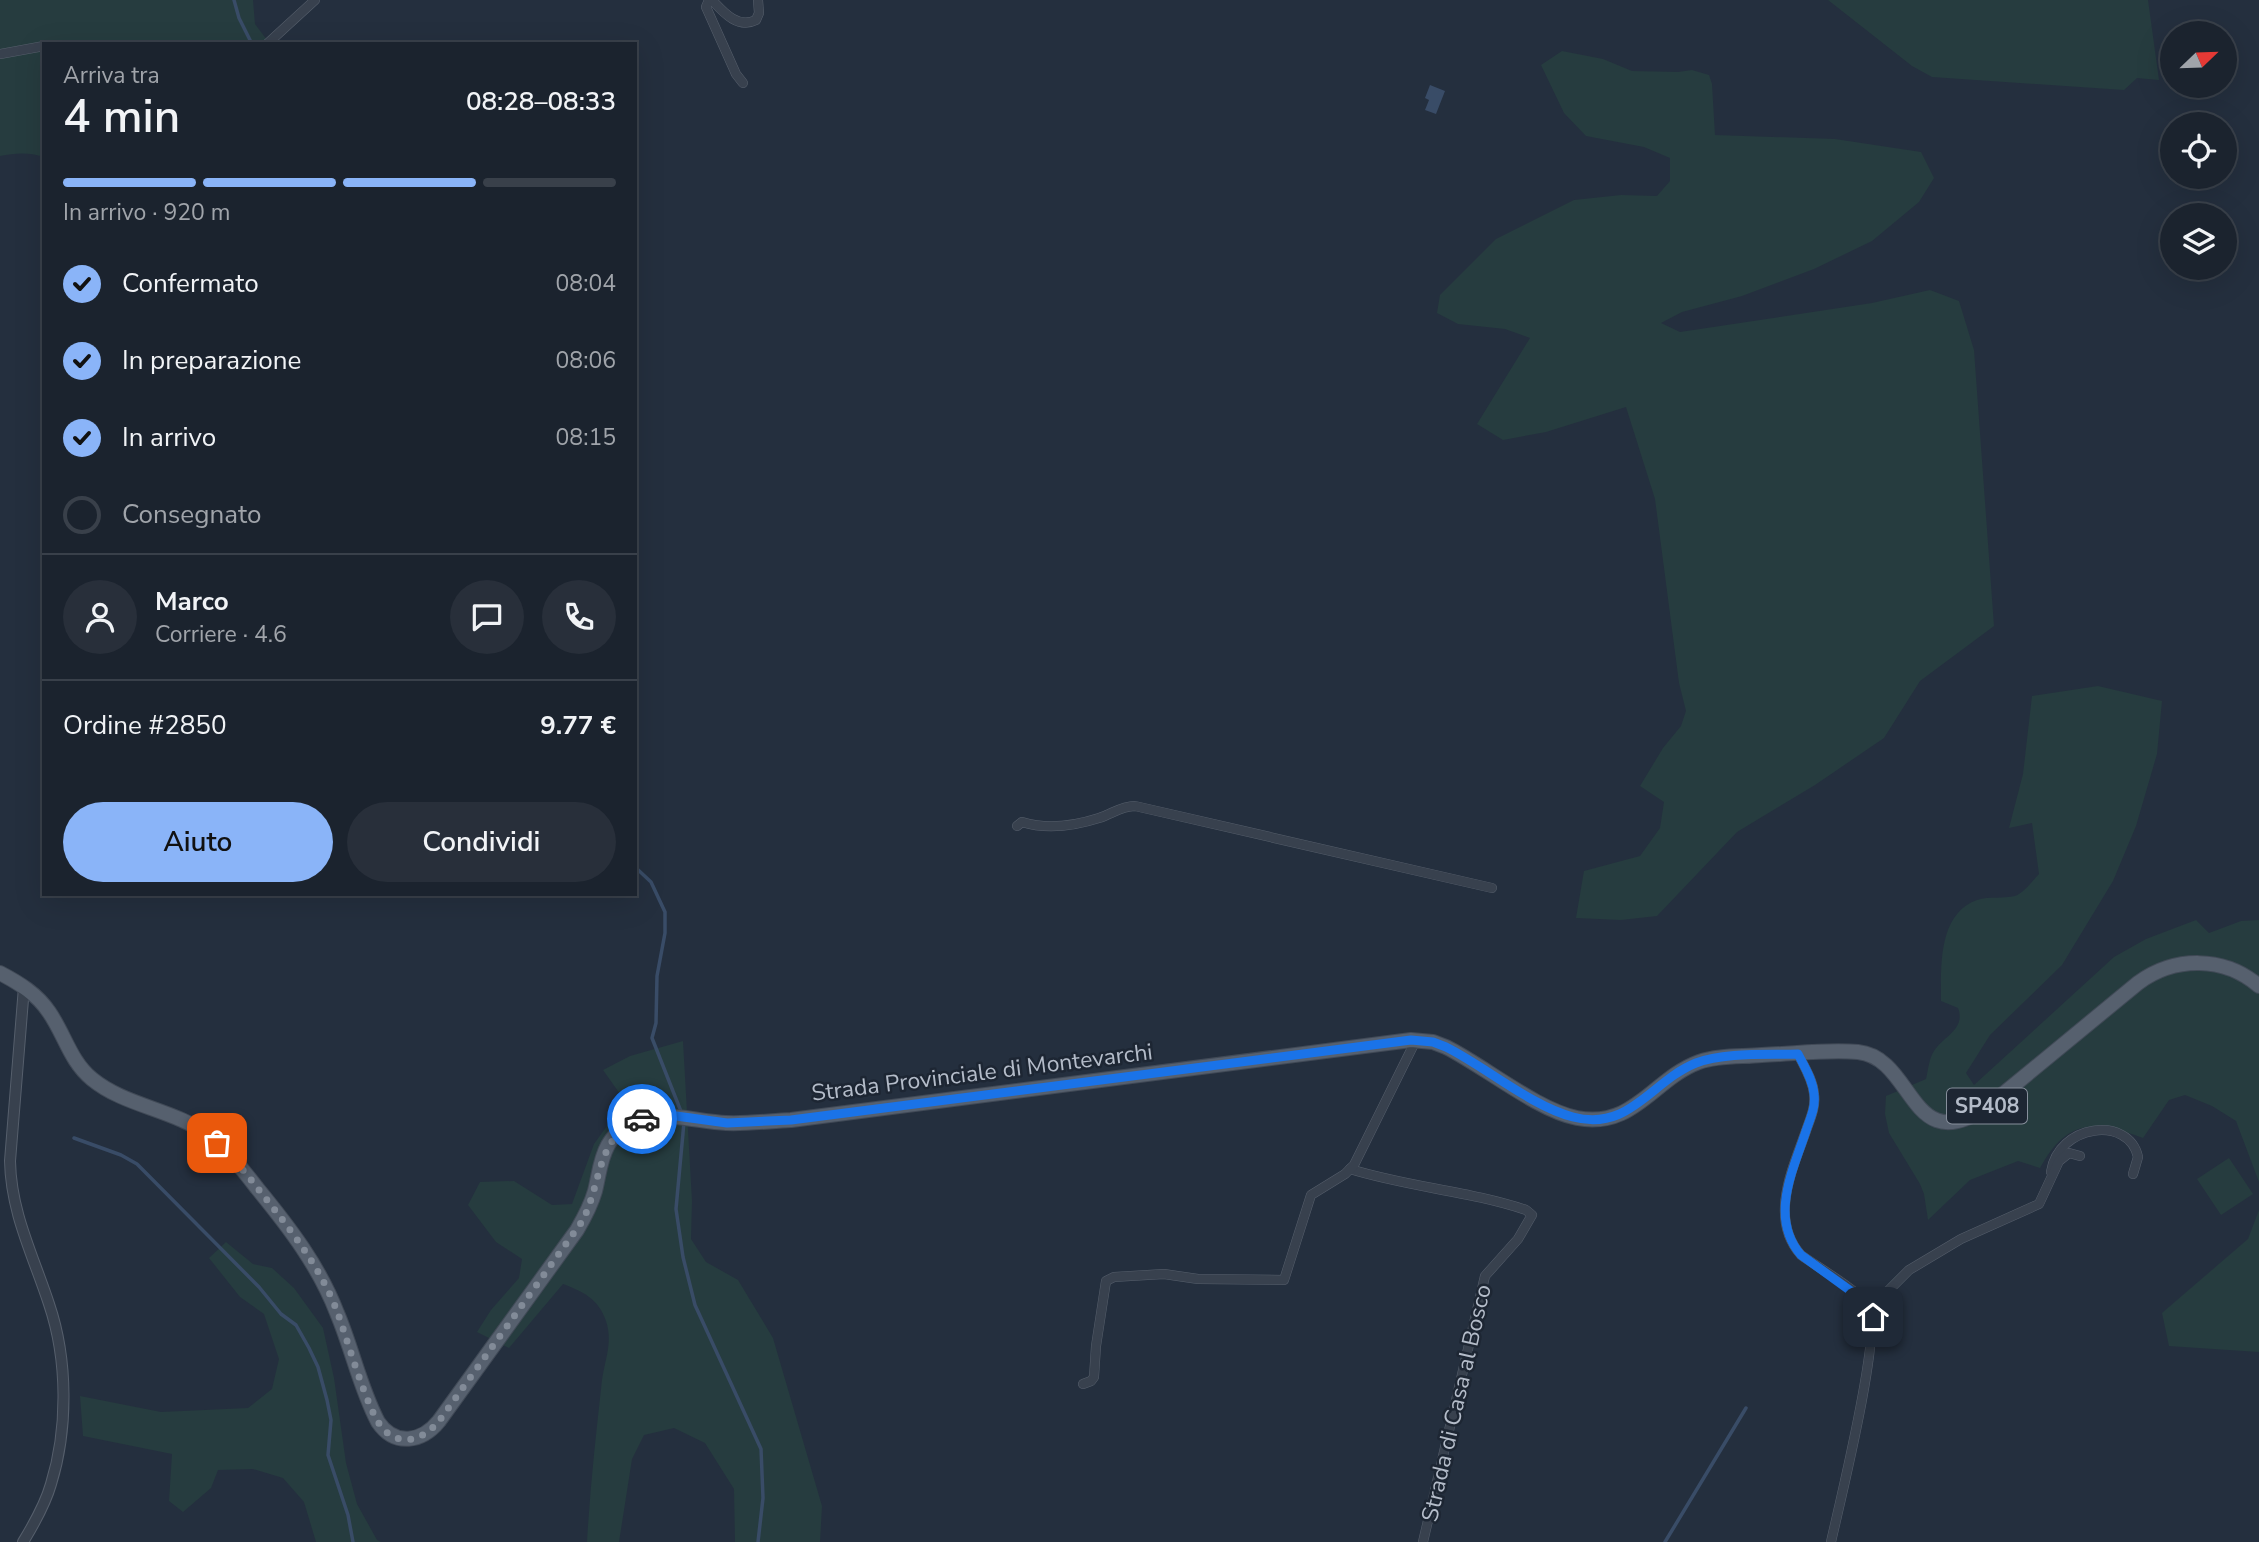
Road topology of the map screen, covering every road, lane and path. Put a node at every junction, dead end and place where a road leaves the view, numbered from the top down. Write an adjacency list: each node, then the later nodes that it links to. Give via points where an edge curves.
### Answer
1 (315, 0): 4 (street)
2 (711, 0): 3 (street, via 736,22 748,24 756,20); 7 (street, via 706,7)
3 (758, 0)
4 (269, 42)
5 (42, 46): 6 (street)
6 (0, 54)
7 (743, 83)
8 (1017, 826): 9 (street, via 1022,822 1062,827 1135,806)
9 (1492, 888)
10 (0, 973): 12 (main road, Strada Provinciale di Montevarchi / SP408)
11 (2259, 986): 14 (main road, Strada Provinciale di Montevarchi / SP408, via 2237,971 2213,964 2161,969 1986,1107 1958,1120 1938,1119 1922,1111 1891,1069 1870,1055)
12 (24, 987): 13 (main road, Strada Provinciale di Montevarchi / SP408, via 48,1011 75,1062 93,1080 197,1128 246,1174 316,1267 376,1417 398,1438 418,1438 439,1421 581,1223 610,1141 623,1127 642,1119 669,1115 757,1123); 21 (street, via 10,1187 51,1308 62,1368 62,1419 51,1483)
13 (1416, 1040): 14 (main road, Strada Provinciale di Montevarchi / SP408, via 1451,1049 1555,1110 1592,1119 1625,1112 1700,1062); 16 (street)
14 (1798, 1054): 19 (street, via 1813,1086 1814,1102 1789,1180 1788,1234 1801,1255)
15 (2080, 1156): 18 (street, via 2063,1156)
16 (1350, 1169): 20 (street, via 1311,1195 1284,1280 1164,1274 1106,1281 1094,1377); 22 (street, Strada di Casa al Bosco, via 1483,1197 1532,1215 1518,1239 1485,1276)
17 (2133, 1174): 18 (street, via 2138,1157 2130,1141 2097,1130 2080,1134 2060,1149 2053,1157)
18 (2049, 1184): 19 (street, via 2039,1204 1909,1270)
19 (1870, 1309): 23 (street, via 1871,1345)
20 (1083, 1384)
21 (23, 1542)
22 (1423, 1542)
23 (1831, 1542)

